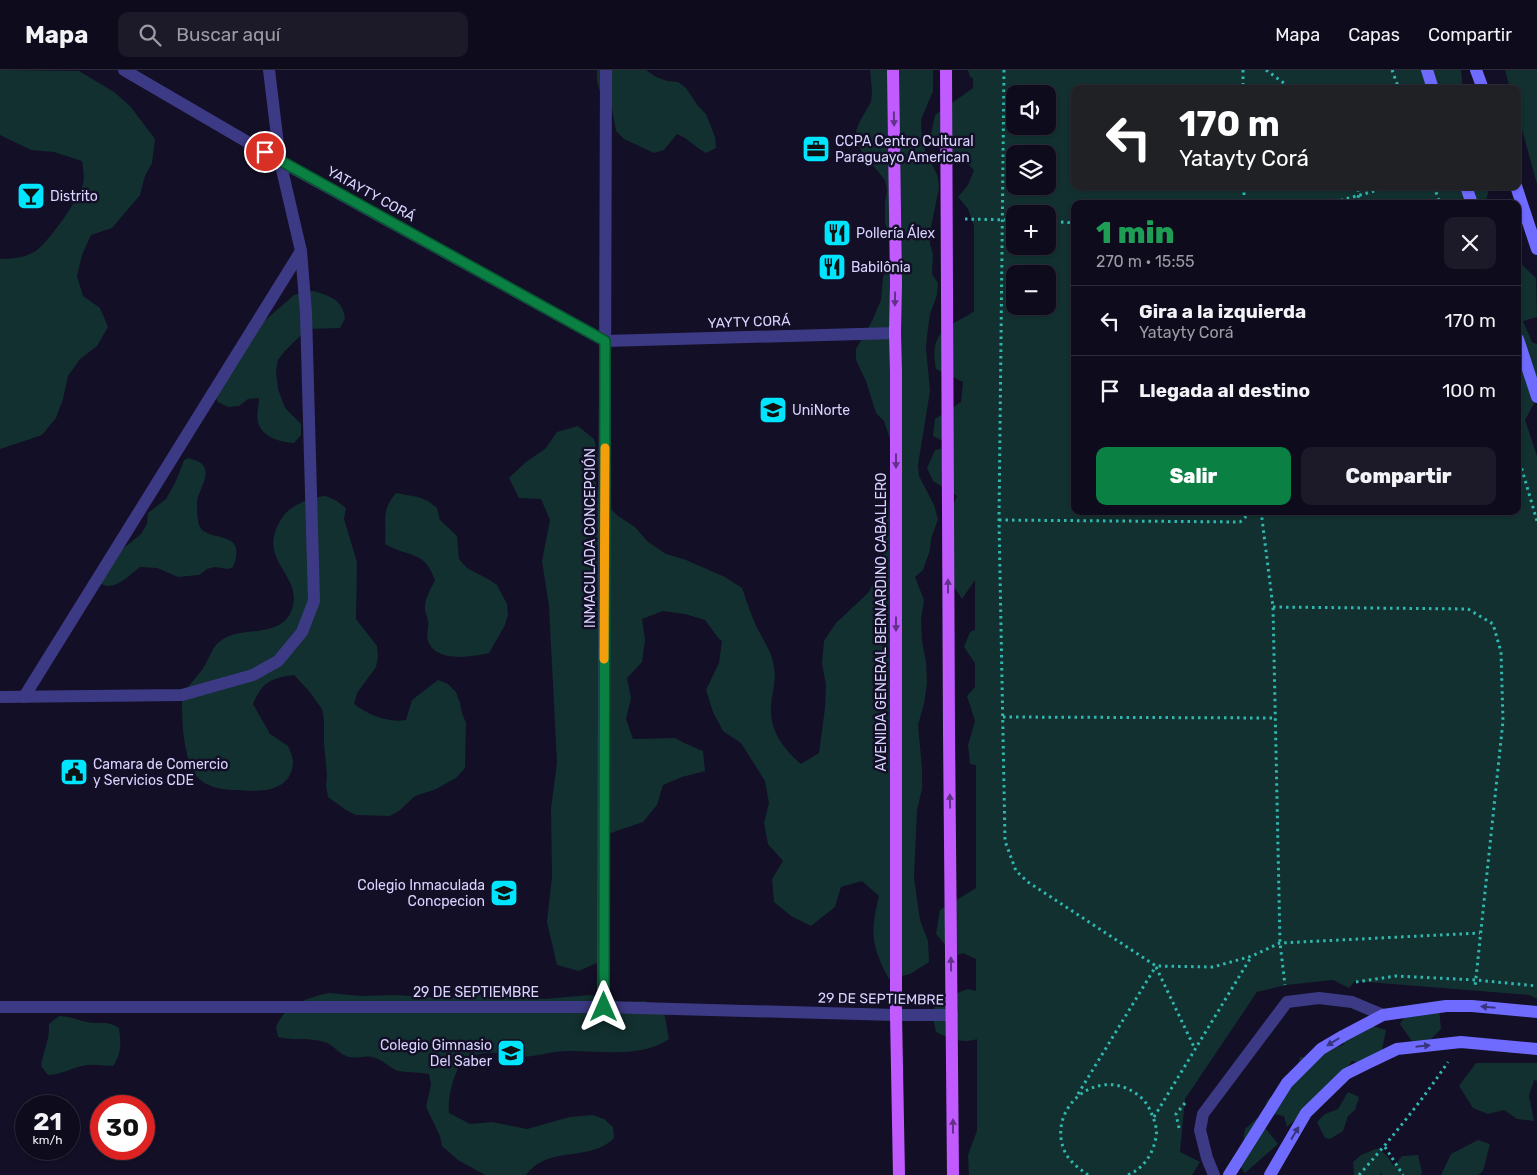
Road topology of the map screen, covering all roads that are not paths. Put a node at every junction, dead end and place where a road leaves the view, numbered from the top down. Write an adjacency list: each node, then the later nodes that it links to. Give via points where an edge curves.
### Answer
1 (124, 70): 10 (street, YATAYTY CORÁ)
2 (269, 70): 10 (street)
3 (606, 70): 15 (street, INMACULADA CONCEPCIÓN)
4 (893, 70): 14 (main road, AVENIDA GENERAL BERNARDINO CABALLERO, one-way to 14)
5 (946, 70): 24 (main road, one-way to 5)
6 (1427, 70): 8 (street)
7 (1476, 70): 9 (street)
8 (1432, 85)
9 (1482, 85)
10 (280, 161): 13 (street); 15 (street, YATAYTY CORÁ)
11 (1521, 201): 12 (street)
12 (1537, 249)
13 (301, 251): 19 (street); 19 (street, via 306,313 314,601 302,632 278,661 253,675 182,694)
14 (894, 333): 15 (street, YAYTY CORÁ); 23 (main road, AVENIDA GENERAL BERNARDINO CABALLERO, one-way to 23)
15 (605, 341): 21 (street, INMACULADA CONCEPCIÓN)
16 (1521, 349): 17 (street)
17 (1537, 397)
18 (0, 697): 19 (street)
19 (24, 697)
20 (0, 1007): 21 (street, 29 DE SEPTIEMBRE)
21 (604, 1007): 23 (street, 29 DE SEPTIEMBRE)
22 (1537, 1012): 25 (street, one-way to 25, via 1446,1006)
23 (896, 1015): 24 (street, 29 DE SEPTIEMBRE); 27 (main road, AVENIDA GENERAL BERNARDINO CABALLERO)
24 (952, 1015): 28 (main road, one-way to 24)
25 (1383, 1015): 29 (street, via 1352,1002 1319,998 1287,1002 1203,1114 1200,1130); 30 (street, one-way to 30, via 1321,1049 1287,1083)
26 (1537, 1049): 31 (street, one-way to 26, via 1306,1113 1346,1074 1397,1049 1462,1042)
27 (899, 1175)
28 (953, 1175)
29 (1214, 1175)
30 (1229, 1175)
31 (1270, 1175)

